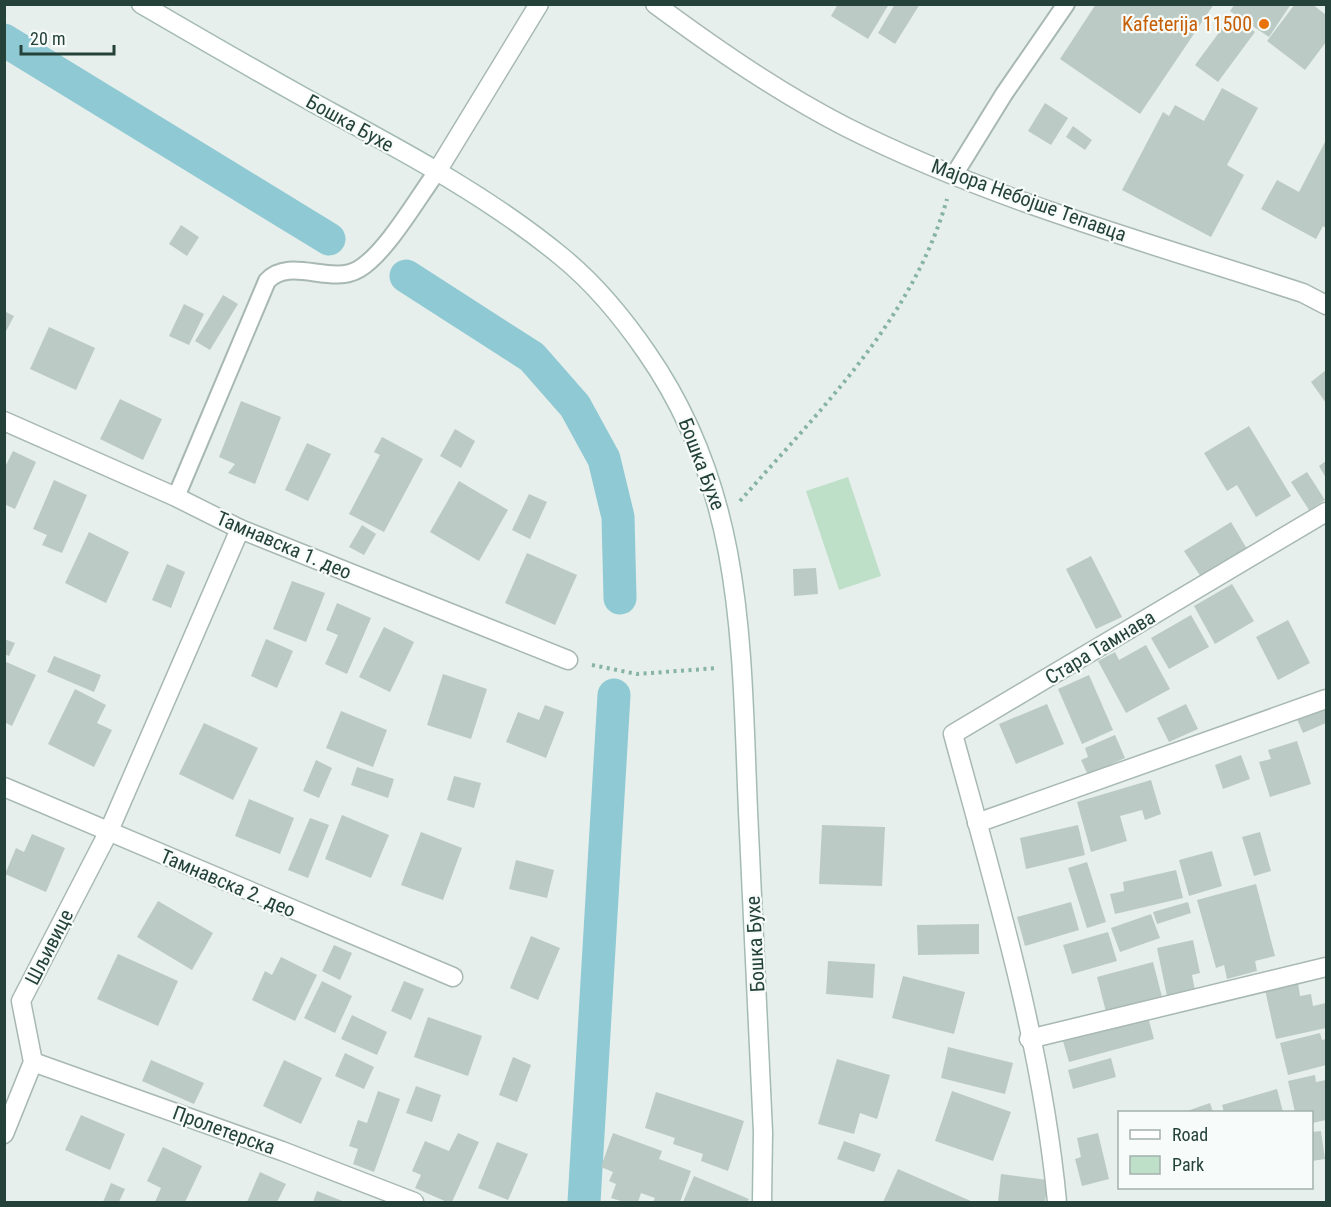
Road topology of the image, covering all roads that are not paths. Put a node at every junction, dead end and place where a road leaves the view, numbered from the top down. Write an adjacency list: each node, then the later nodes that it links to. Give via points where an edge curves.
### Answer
1 (141, 4): 5 (street, Бошка Бухе)
2 (539, 4): 5 (street)
3 (655, 4): 6 (street, Мајора Небојше Тепавца, via 725,56 784,93 847,127)
4 (1066, 4): 6 (lane)
5 (436, 173): 9 (lane, via 378,253 359,269 339,275 285,271 267,281); 24 (street, Бошка Бухе, via 485,201 562,257 599,293 666,380 708,469 723,521 741,665 764,1132)
6 (954, 175): 7 (street, Мајора Небојше Тепавца, via 1303,293)
7 (1326, 305)
8 (4, 421): 9 (street, Тамнавска 1. део)
9 (176, 497): 11 (street, Тамнавска 1. део)
10 (1326, 512): 15 (street, Стара Тамнава, via 953,734)
11 (240, 529): 12 (street, Тамнавска 1. део); 16 (street, Шљивице)
12 (568, 660)
13 (1326, 699): 15 (street)
14 (4, 787): 16 (street, Тамнавска 2. део)
15 (977, 824): 20 (street, Стара Тамнава, via 1006,930)
16 (108, 833): 18 (street, Тамнавска 2. део); 19 (street, Шљивице)
17 (1326, 967): 20 (street)
18 (453, 977)
19 (13, 1000): 21 (street, Шљивице)
20 (1029, 1039): 25 (street, Стара Тамнава, via 1042,1097)
21 (33, 1062): 22 (street); 23 (street, Пролетерска)
22 (4, 1134)
23 (414, 1203)
24 (762, 1203)
25 (1057, 1203)

